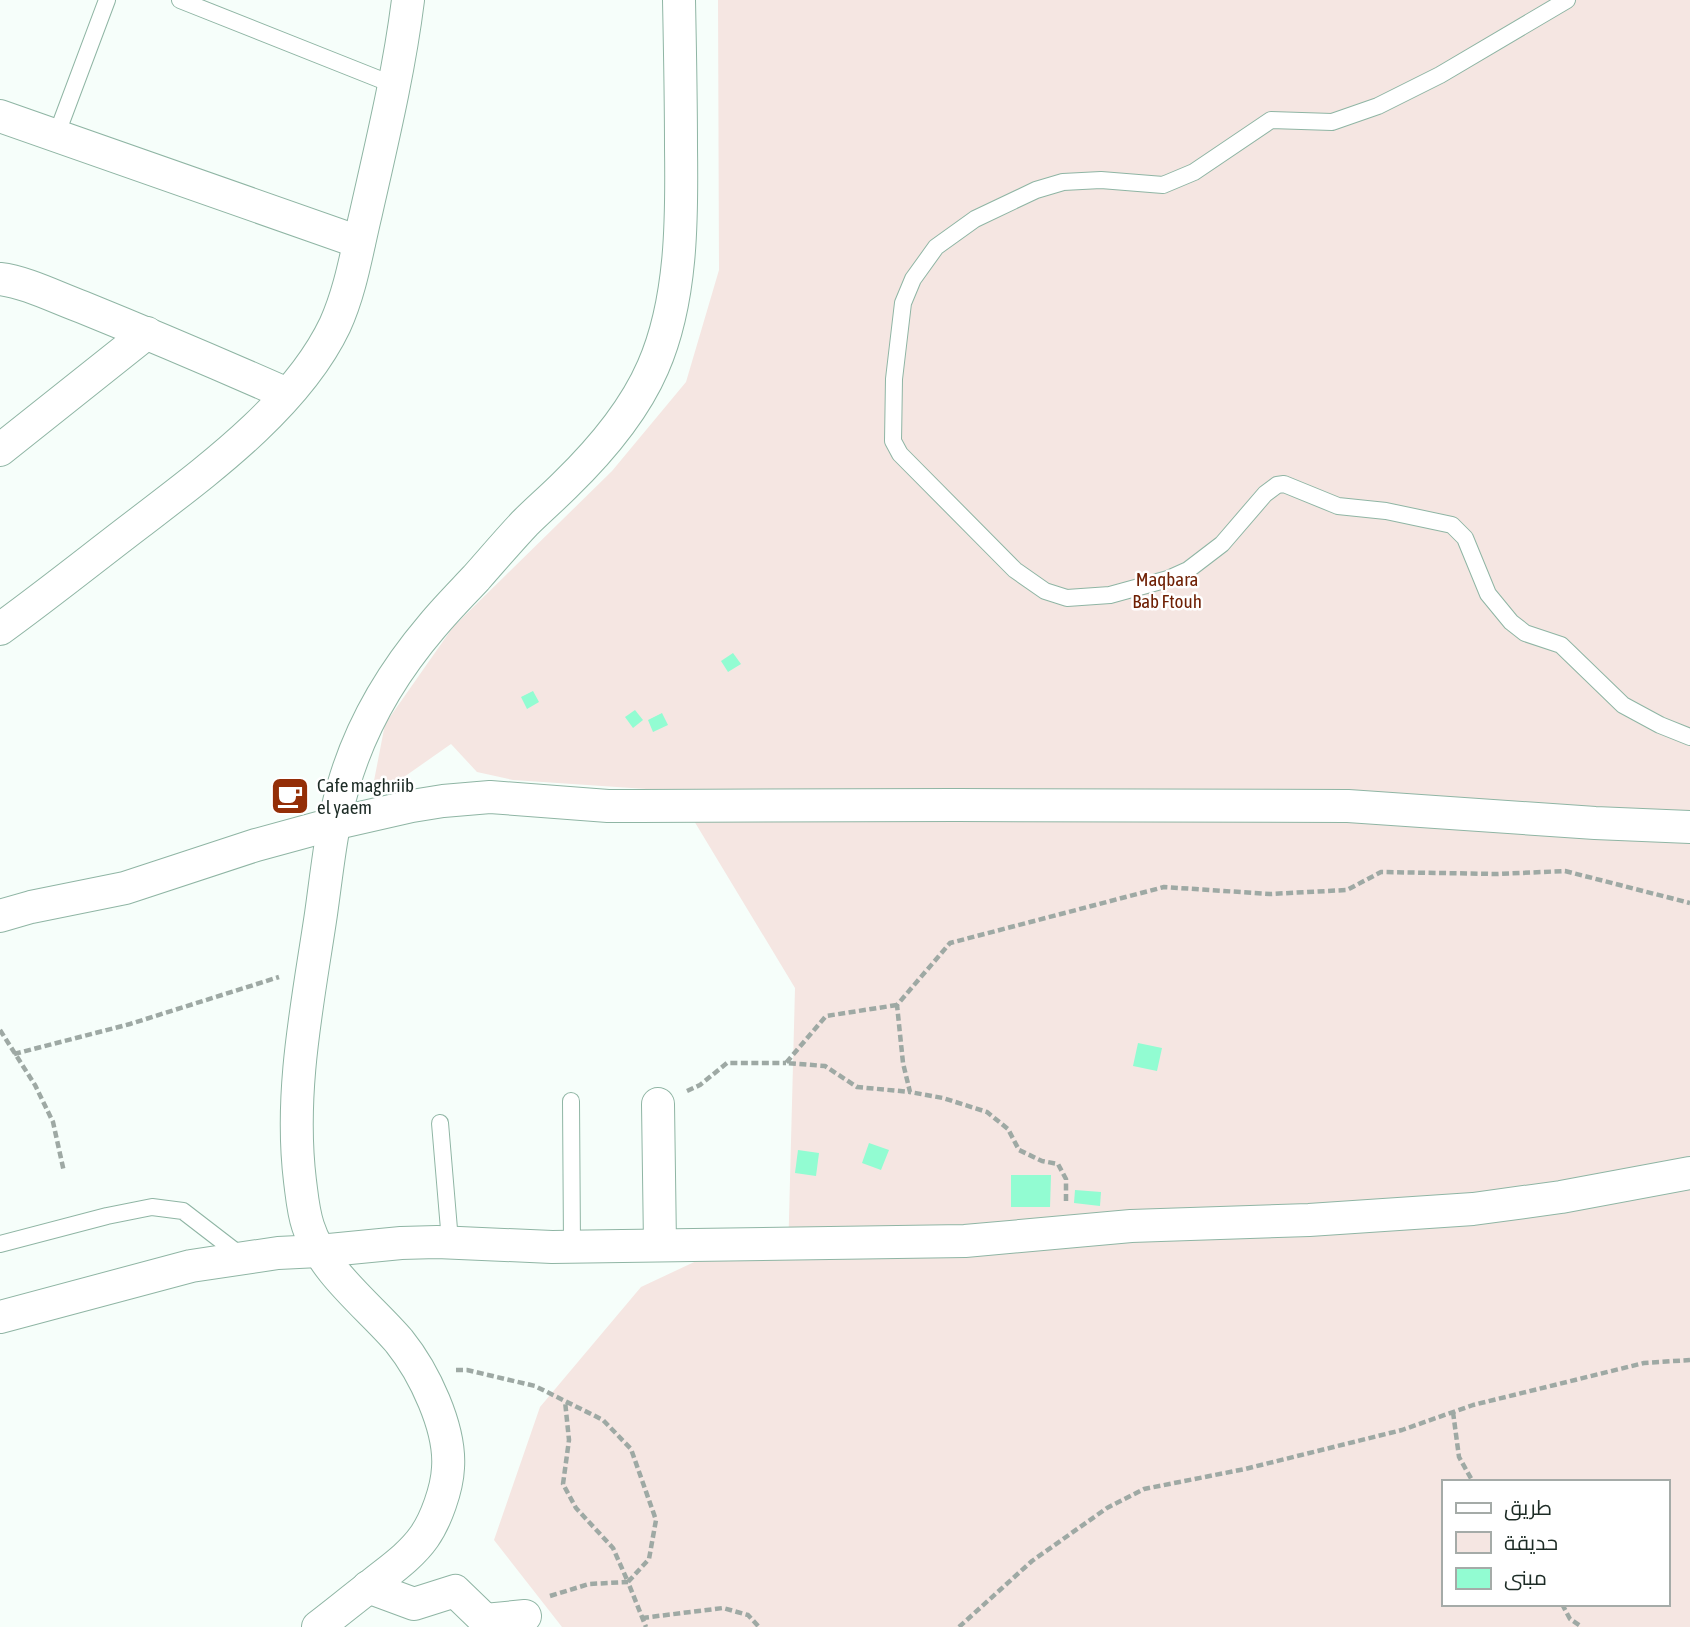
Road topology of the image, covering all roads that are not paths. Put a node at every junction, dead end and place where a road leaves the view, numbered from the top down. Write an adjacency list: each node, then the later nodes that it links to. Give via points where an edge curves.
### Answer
1 (107, 0): 8 (lane)
2 (180, 0): 6 (lane)
3 (408, 0): 6 (street)
4 (679, 0): 16 (street, via 682,209 668,322 651,372 616,429 432,625 404,662 364,728)
5 (1567, 0): 15 (lane, via 1378,106 1332,122 1271,120 1194,172 1163,185 1063,182 975,219 936,247 913,279 903,303 893,441 900,454 1015,570 1045,591 1067,598 1110,595 1188,570 1222,544 1277,485 1338,506 1452,525 1465,538 1488,594 1511,622 1525,633 1561,645 1623,705)
6 (394, 85): 9 (street)
7 (0, 116): 8 (street)
8 (56, 136): 9 (street)
9 (359, 242): 12 (street, via 346,299 334,326)
10 (0, 279): 11 (street)
11 (147, 333): 12 (street); 13 (street)
12 (287, 394): 14 (street, via 183,488)
13 (0, 450)
14 (0, 629)
15 (1690, 737)
16 (333, 824): 17 (street, via 422,805 490,797 618,806 1348,806); 18 (street, via 125,888); 27 (street, via 297,1100 296,1143 304,1212)
17 (1690, 828)
18 (0, 916)
19 (571, 1101): 26 (lane)
20 (658, 1104): 25 (street)
21 (440, 1123): 23 (lane)
22 (1690, 1173): 25 (street, via 1474,1209 1131,1226 965,1241)
23 (450, 1241): 26 (street); 27 (street)
24 (0, 1244): 28 (lane, via 152,1207 183,1211)
25 (660, 1245): 26 (street)
26 (572, 1246)
27 (319, 1251): 28 (street); 30 (street, via 420,1370 446,1441 449,1468 441,1500 423,1538)
28 (244, 1258): 29 (street, via 191,1266)
29 (0, 1317)
30 (368, 1587): 31 (street); 33 (street)
31 (420, 1616): 32 (street, via 455,1591 485,1620)
32 (524, 1616)
33 (318, 1627)

